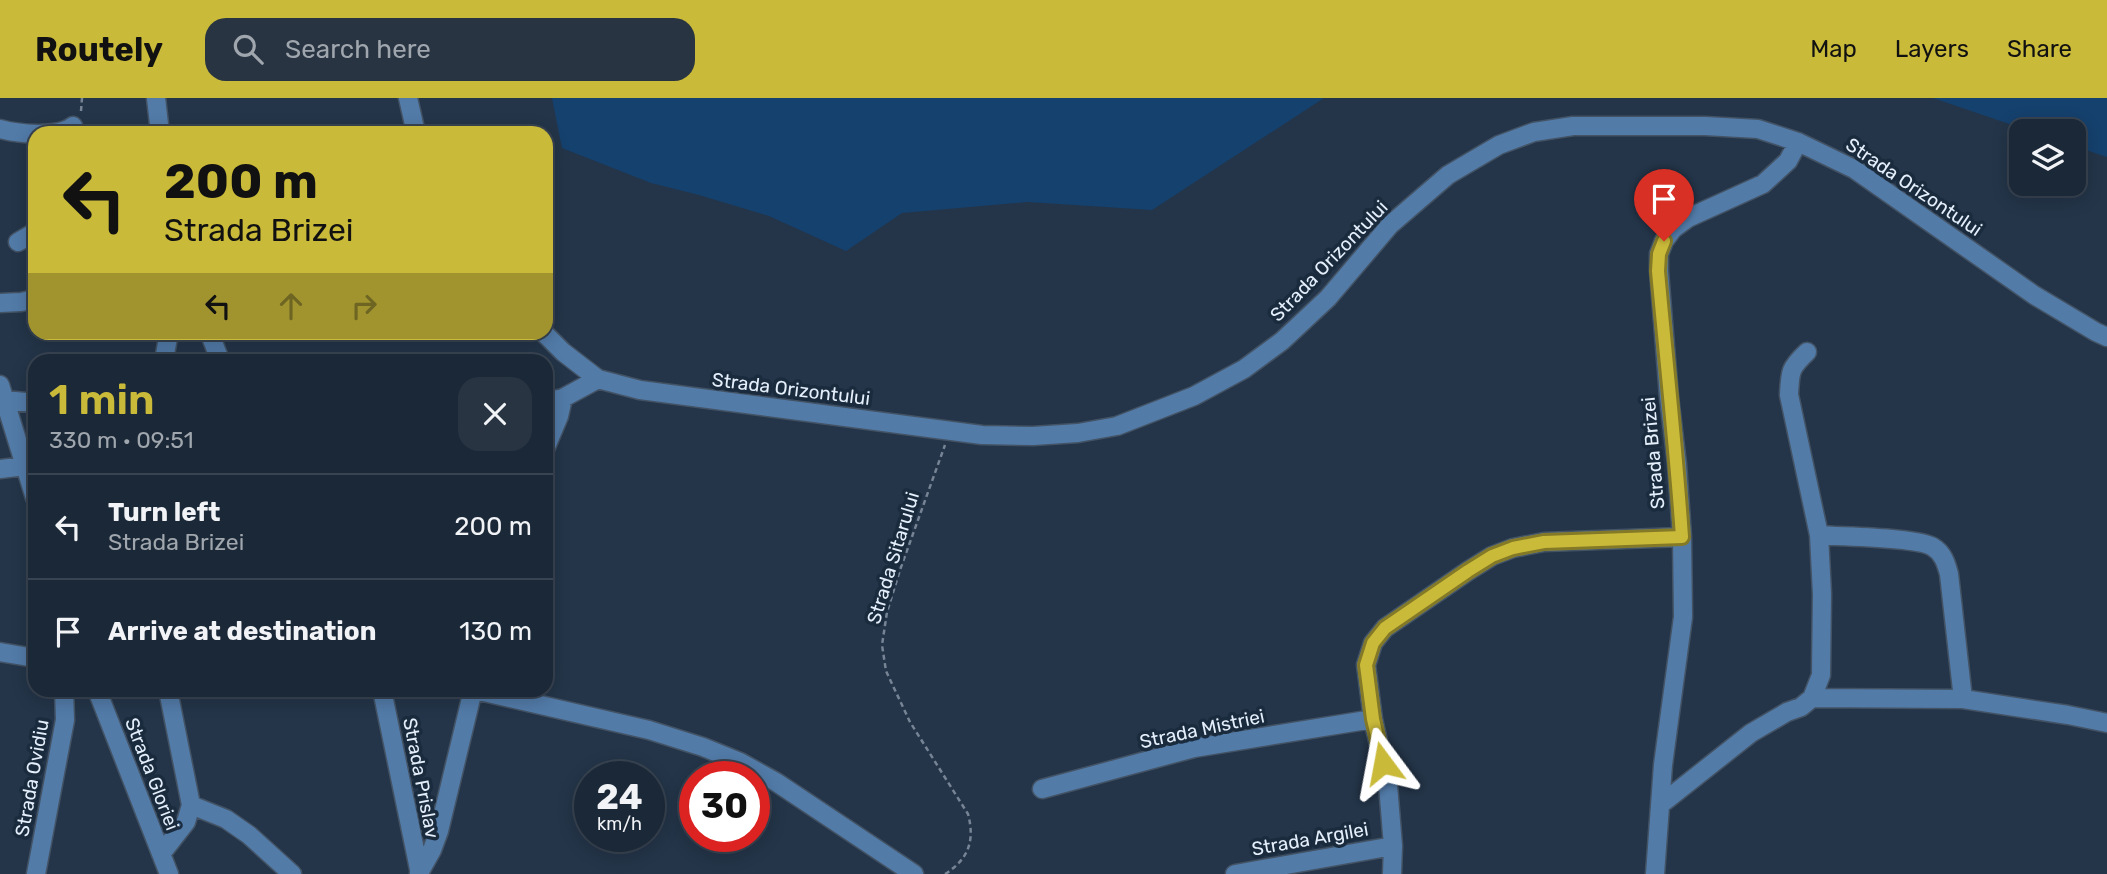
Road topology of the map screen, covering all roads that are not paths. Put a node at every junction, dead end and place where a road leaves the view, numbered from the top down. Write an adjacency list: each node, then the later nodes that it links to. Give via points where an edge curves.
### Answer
1 (156, 98): 3 (street)
2 (408, 98): 4 (street)
3 (159, 126)
4 (414, 126)
5 (0, 129): 6 (street)
6 (28, 133)
7 (1798, 142): 12 (street, Strada Orizontului, via 1854,169 2034,295); 15 (street, Strada Orizontului, via 1758,129 1573,126 1534,132 1499,145 1448,175 1390,225 1328,298 1244,369 1194,397 1117,426 1078,433 982,435 640,390); 24 (street, Strada Brizei, via 1788,161 1763,184 1688,218 1673,229 1659,254)
8 (28, 236): 9 (street)
9 (18, 242)
10 (28, 300): 11 (street)
11 (0, 303)
12 (2107, 337)
13 (551, 340): 15 (street, Strada Orizontului)
14 (1807, 352): 23 (street, via 1793,365 1789,395)
15 (598, 379): 17 (street)
16 (3, 392): 18 (street); 20 (street)
17 (555, 400): 19 (street, via 559,416)
18 (28, 401)
19 (553, 430)
20 (25, 466): 21 (street); 22 (street)
21 (0, 469)
22 (28, 476)
23 (1819, 536): 33 (street, via 1821,675); 34 (street, via 1923,542 1940,552 1949,575)
24 (1682, 537): 35 (street, via 1544,542 1492,556 1385,628 1373,643 1366,665); 39 (street, Strada Brizei, via 1683,617)
25 (0, 652): 26 (street)
26 (28, 656)
27 (64, 697): 43 (street, Strada Ovidiu, via 65,720)
28 (100, 697): 41 (street, Strada Gloriei)
29 (169, 697): 38 (street)
30 (383, 697): 45 (street, Strada Prislav)
31 (472, 697): 45 (street, via 439,831)
32 (505, 697): 46 (street, via 649,730 740,762)
33 (1812, 698): 34 (street); 39 (street, via 1751,733)
34 (1963, 699): 36 (street)
35 (1373, 719): 37 (street, Strada Mistriei, via 1194,748); 40 (street, via 1388,785)
36 (2107, 723)
37 (1042, 789)
38 (191, 805): 41 (street, via 186,822); 44 (street, via 226,819)
39 (1660, 805): 49 (street, Strada Brizei)
40 (1393, 846): 47 (street, Strada Argilei); 48 (street)
41 (161, 854): 42 (street, Strada Gloriei)
42 (167, 873)
43 (36, 874)
44 (292, 874)
45 (420, 874)
46 (914, 874)
47 (1235, 874)
48 (1392, 874)
49 (1656, 874)

